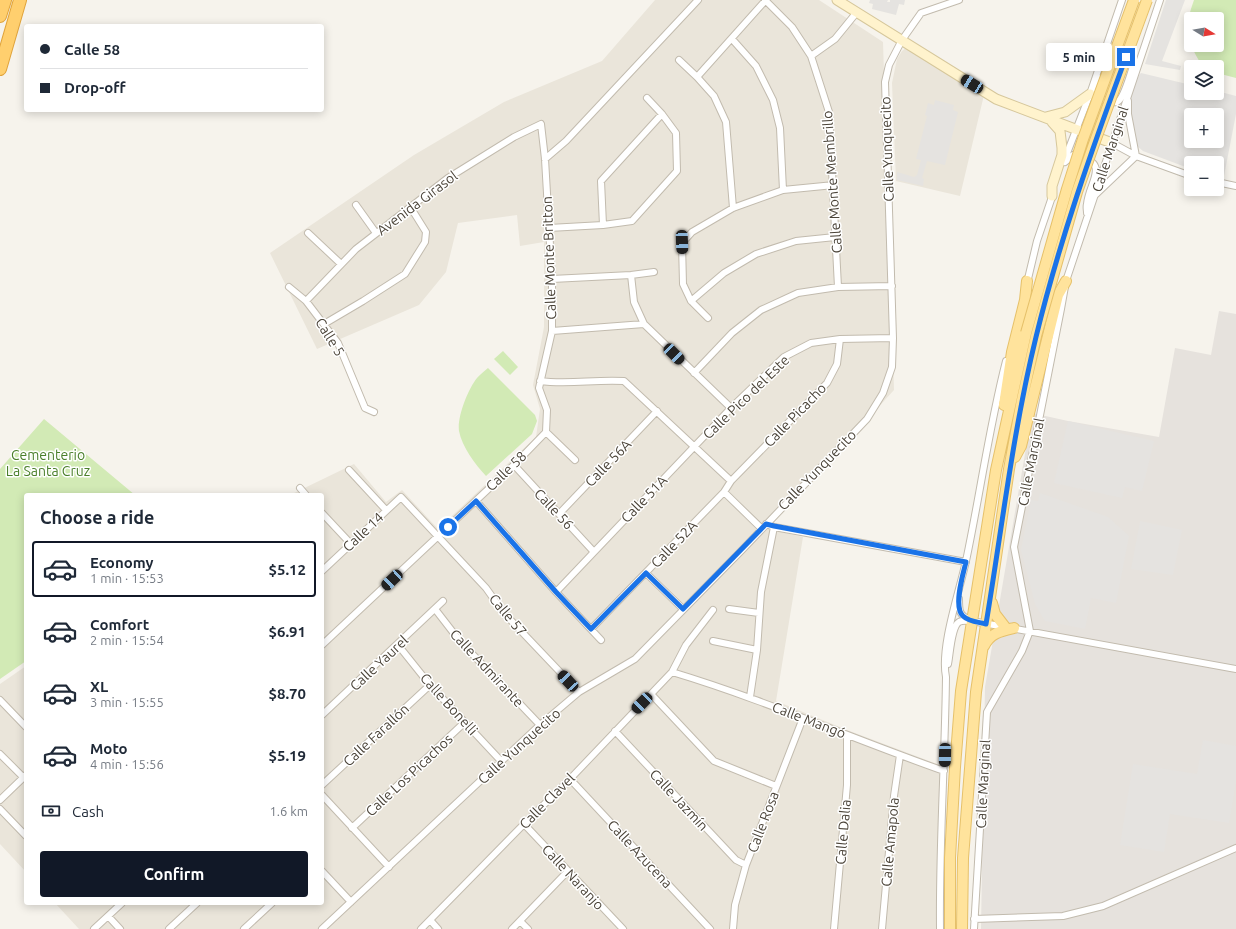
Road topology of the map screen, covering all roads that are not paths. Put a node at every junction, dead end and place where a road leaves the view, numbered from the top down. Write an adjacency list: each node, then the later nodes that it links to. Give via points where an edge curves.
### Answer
1 (5, 0): 12 (highway)
2 (20, 0): 19 (highway)
3 (698, 0): 30 (street, via 566,142)
4 (765, 0): 13 (street); 17 (street, Calle Monte Membrillo, via 792,27)
5 (837, 0): 11 (street)
6 (956, 0): 14 (street, Calle Yunquecito, via 921,13)
7 (1122, 0): 16 (street)
8 (1134, 0): 63 (main road, bridge, via 1067,189)
9 (1147, 0): 63 (main road, bridge, via 1077,192)
10 (1160, 0): 15 (street, Calle Marginal)
11 (857, 12): 14 (street); 17 (street, via 835,39)
12 (0, 16)
13 (732, 39): 20 (street); 36 (street, via 756,66 773,100 780,128)
14 (902, 40): 25 (street, via 996,99); 55 (street, Calle Yunquecito, via 889,64 884,82)
15 (1142, 52): 16 (street, via 1124,94 1116,102 1101,99 1096,92); 21 (street, Calle Marginal)
16 (1103, 55): 22 (street)
17 (811, 56): 34 (street, Calle Monte Membrillo, via 830,112)
18 (679, 60): 20 (street)
19 (0, 69)
20 (697, 77): 41 (street, via 714,96 726,122)
21 (1128, 93): 28 (street, Calle Marginal); 29 (street, via 1128,114)
22 (1090, 94): 25 (street, via 1066,112); 27 (street)
23 (648, 98): 24 (street)
24 (662, 114): 43 (street, via 601,181); 43 (street, via 676,133 677,171 632,221)
25 (1046, 117): 27 (street); 37 (street, via 1057,127 1062,137 1062,155 1052,186)
26 (541, 124): 30 (street, Calle Monte Britton); 40 (street, Avenida Girasol, via 514,137 448,178)
27 (1076, 129): 28 (street); 31 (street)
28 (1112, 143): 29 (street); 38 (street, Calle Marginal)
29 (1136, 156): 32 (street); 38 (street)
30 (545, 159): 44 (street, Calle Monte Britton)
31 (1063, 164): 37 (street); 42 (street, via 1073,155 1085,158 1096,167 1097,172 1087,203)
32 (1184, 173)
33 (1224, 183): 35 (street)
34 (834, 185): 36 (street); 47 (street, Calle Monte Membrillo)
35 (1236, 186)
36 (783, 190): 41 (street)
37 (1052, 196): 52 (street)
38 (1094, 197): 42 (street, Calle Marginal)
39 (356, 205): 46 (street)
40 (410, 208): 46 (street, Avenida Girasol); 60 (street, via 426,232 425,242 405,274)
41 (733, 208): 58 (street, via 692,232 682,242 683,284)
42 (1087, 219): 53 (street, Calle Marginal)
43 (603, 225): 44 (street)
44 (549, 228): 51 (street, Calle Monte Britton)
45 (308, 233): 48 (street)
46 (376, 233): 48 (street, Avenida Girasol)
47 (835, 236): 56 (street, Calle Monte Membrillo); 58 (street, via 796,241 756,254 724,273)
48 (341, 264): 57 (street, Avenida Girasol)
49 (654, 272): 50 (street)
50 (631, 275): 51 (street); 61 (street, via 634,302)
51 (552, 279): 62 (street, Calle Monte Britton)
52 (1027, 281): 77 (main road, via 1012,352); 92 (street, via 997,398)
53 (1066, 281): 75 (main road, via 1058,295 1021,446); 108 (street, Calle Marginal, via 1014,548)
54 (289, 286): 57 (street, Calle 5)
55 (892, 286): 56 (street); 64 (street, Calle Yunquecito)
56 (838, 287): 66 (street, via 798,293 761,310 732,333)
57 (306, 301): 60 (street, Calle 5)
58 (691, 301): 59 (street)
59 (708, 318)
60 (324, 324): 70 (street, Calle 5, via 338,343 365,408)
61 (644, 324): 62 (street); 66 (street)
62 (552, 331): 67 (street, Calle Monte Britton)
63 (1031, 334): 75 (main road); 77 (main road)
64 (893, 338): 65 (street, Calle Pico del Este); 87 (street, Calle Yunquecito, via 892,367 888,380 867,419)
65 (840, 339): 68 (street, Calle Pico del Este, via 812,343 784,357); 78 (street, Calle Picacho, via 837,364 827,383)
66 (694, 374): 68 (street)
67 (540, 381): 69 (street, via 624,382); 71 (street, via 539,388 547,410)
68 (731, 408): 72 (street, Calle Pico del Este)
69 (657, 411): 72 (street); 85 (street, Calle 56A)
70 (374, 412)
71 (546, 432): 73 (street); 74 (street, Calle 58)
72 (694, 446): 78 (street); 91 (street, Calle 51A)
73 (575, 460)
74 (514, 466): 83 (street, Calle 58); 85 (street, Calle 56)
75 (1010, 469): 96 (main road)
76 (349, 470): 84 (street)
77 (996, 470): 104 (main road)
78 (731, 481): 80 (street, Calle Picacho)
79 (300, 488): 81 (street)
80 (724, 492): 87 (street); 94 (street, Calle 52A)
81 (304, 493)
82 (401, 497): 84 (street, Calle 14); 89 (street, Calle 57)
83 (476, 501): 89 (street, Calle 58); 97 (street)
84 (386, 510): 90 (street, Calle 14)
85 (559, 514): 91 (street, Calle 56)
86 (324, 515): 90 (street)
87 (764, 526): 88 (street); 100 (street, Calle Yunquecito)
88 (774, 526): 92 (street); 103 (street)
89 (438, 536): 110 (street, Calle 58); 119 (street, Calle 57, via 486,588 503,612)
90 (351, 544): 93 (street, Calle 14)
91 (594, 552): 97 (street, Calle 51A)
92 (966, 562): 95 (street)
93 (324, 569)
94 (646, 573): 100 (street); 107 (street, Calle 52A)
95 (961, 583): 104 (street, via 960,612); 117 (street, via 949,634 944,668)
96 (991, 591): 105 (main road); 106 (main road, via 995,614)
97 (556, 592): 107 (street)
98 (443, 601): 99 (street, Calle Yaurel)
99 (435, 609): 112 (street, Calle Yaurel); 127 (street, Calle Admirante, via 459,640)
100 (683, 609): 119 (street, Calle Yunquecito, via 635,659)
101 (729, 609): 103 (street)
102 (713, 610): 116 (street, Calle Clavel, via 686,645)
103 (759, 613): 113 (street)
104 (972, 621): 105 (street); 117 (street, via 959,622 956,625); 172 (main road, via 961,691 955,767 950,858)
105 (986, 624): 106 (street); 114 (main road)
106 (1010, 627): 108 (street); 114 (main road, via 991,636)
107 (591, 629): 109 (street)
108 (1030, 631): 115 (street); 154 (street, Calle Marginal, via 1022,651 987,712)
109 (601, 640)
110 (324, 642)
111 (713, 642): 113 (street)
112 (398, 645): 118 (street, Calle Bonelli); 123 (street, Calle Yaurel)
113 (757, 650): 121 (street)
114 (982, 650): 173 (main road, via 976,692 963,858)
115 (1236, 669)
116 (672, 672): 120 (street, Calle Clavel); 121 (street, Calle Mangó)
117 (946, 677): 133 (street)
118 (430, 685): 125 (street, Calle Bonelli); 136 (street, Calle Farallón)
119 (579, 692): 127 (street, Calle Yunquecito)
120 (651, 694): 128 (street, Calle Clavel); 137 (street, via 714,761)
121 (750, 698): 124 (street, Calle Mangó)
122 (0, 700): 126 (street)
123 (324, 713)
124 (803, 718): 129 (street, Calle Mangó); 137 (street, Calle Rosa)
125 (465, 722): 132 (street, Calle Bonelli); 142 (street, Calle Los Picachos)
126 (24, 725)
127 (540, 725): 132 (street, Calle Yunquecito)
128 (615, 731): 135 (street, Calle Clavel); 145 (street, Calle Jazmín, via 736,860)
129 (847, 735): 131 (street, Calle Mangó); 169 (street, Calle Dalia, via 847,785)
130 (0, 754): 134 (street)
131 (900, 755): 133 (street, Calle Mangó); 170 (street, Calle Amapola)
132 (501, 761): 146 (street, Calle Yunquecito)
133 (944, 771): 171 (street)
134 (24, 776): 139 (street)
135 (570, 779): 141 (street, Calle Clavel); 167 (street, Calle Azucena)
136 (324, 783)
137 (776, 786): 145 (street, Calle Rosa)
138 (324, 798): 142 (street)
139 (0, 800)
140 (0, 809): 143 (street)
141 (524, 824): 147 (street, Calle Naranjo); 155 (street, Calle Clavel)
142 (352, 828): 146 (street)
143 (24, 834)
144 (1236, 848): 154 (street, via 1103,906 1063,916)
145 (746, 865): 168 (street, Calle Rosa, via 735,905)
146 (389, 867): 149 (street, Calle Yunquecito)
147 (567, 872): 156 (street); 166 (street, Calle Naranjo)
148 (324, 873): 149 (street)
149 (351, 902): 161 (street, Calle Yunquecito)
150 (120, 905): 153 (street)
151 (195, 905): 159 (street)
152 (270, 905): 160 (street)
153 (108, 916): 157 (street); 158 (street)
154 (974, 919): 174 (street, Calle Marginal)
155 (430, 920): 162 (street, Calle Clavel); 163 (street)
156 (520, 921): 164 (street); 165 (street)
157 (94, 929)
158 (120, 929)
159 (169, 929)
160 (244, 929)
161 (322, 929)
162 (421, 929)
163 (438, 929)
164 (512, 929)
165 (528, 929)
166 (623, 929)
167 (710, 929)
168 (733, 929)
169 (834, 929)
170 (882, 929)
171 (940, 929)
172 (950, 929)
173 (962, 929)
174 (974, 929)

